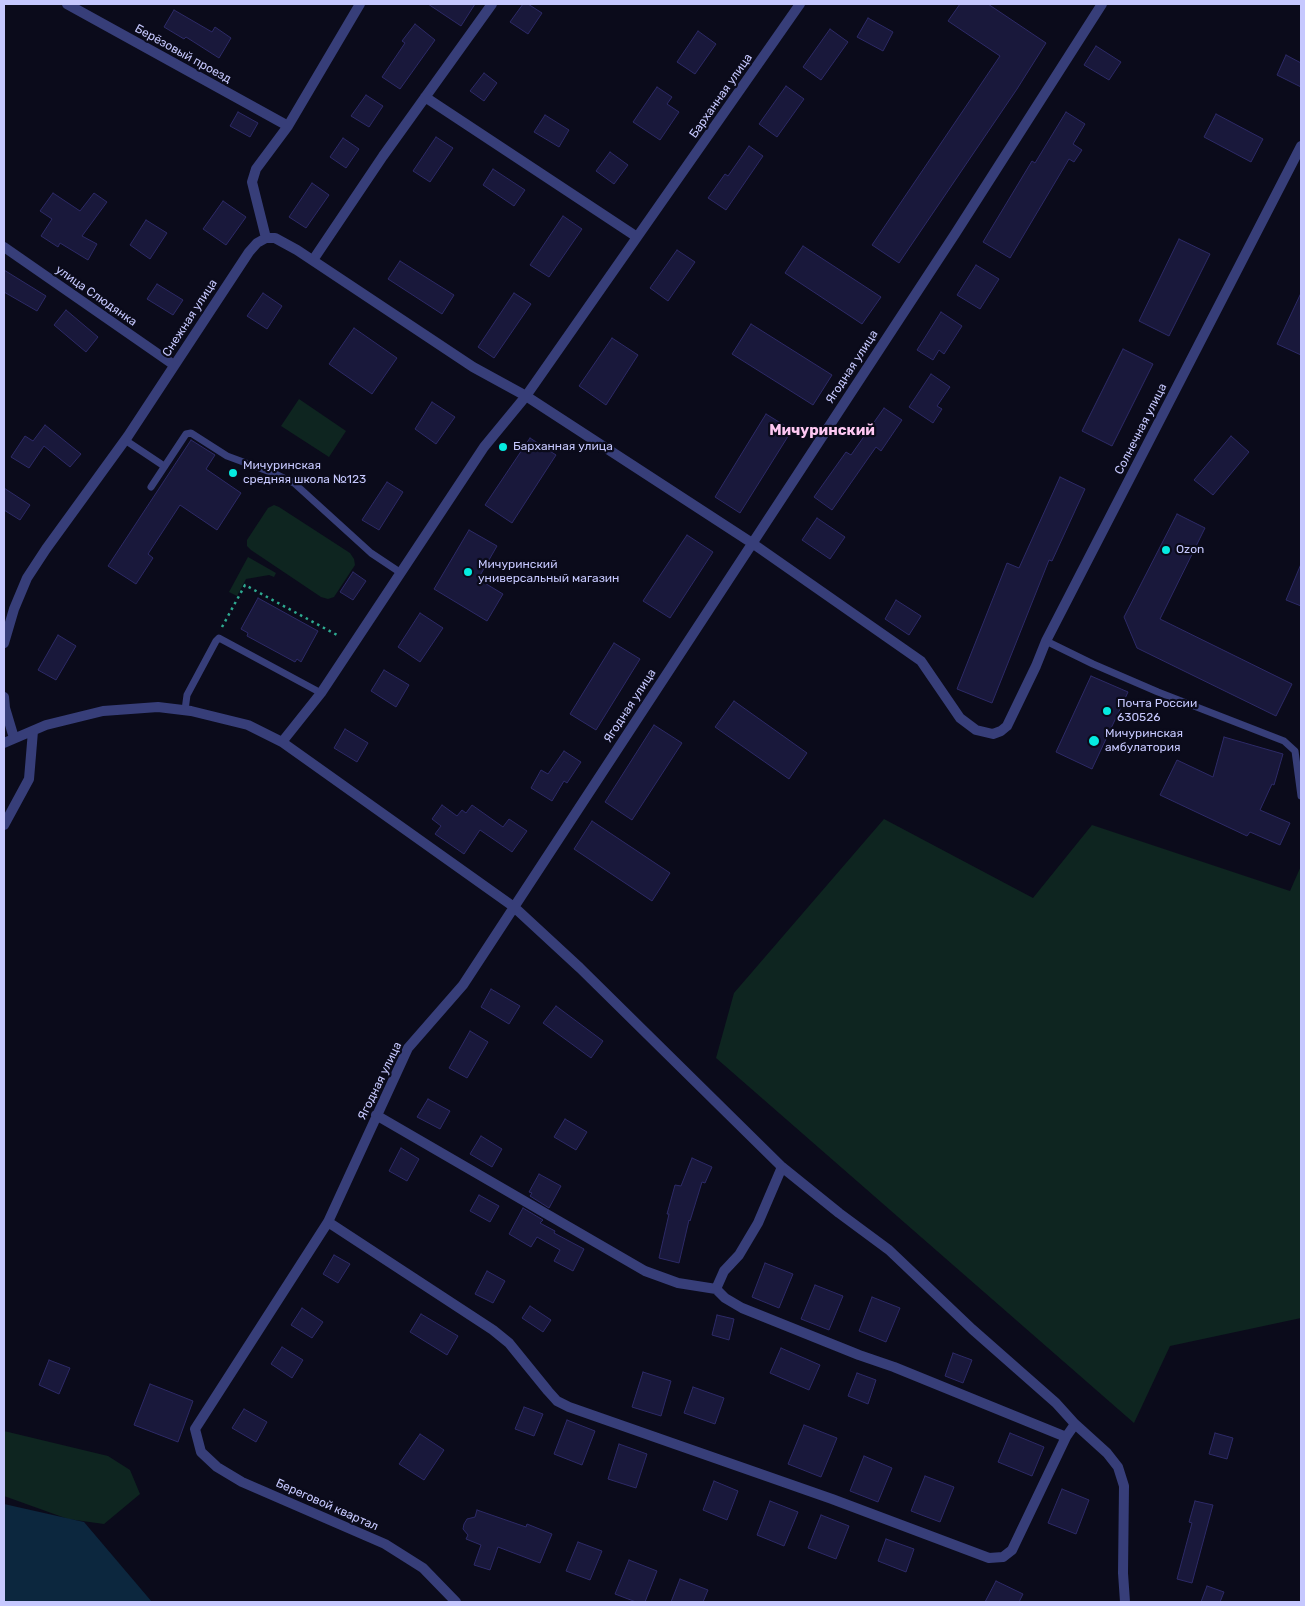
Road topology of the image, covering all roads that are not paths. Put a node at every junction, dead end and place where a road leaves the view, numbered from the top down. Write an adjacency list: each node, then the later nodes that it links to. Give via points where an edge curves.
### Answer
1 (67, 4): 7 (street, Берёзовый проезд)
2 (360, 4): 7 (street)
3 (492, 4): 6 (street)
4 (800, 4): 9 (street, Барханная улица)
5 (1102, 4): 18 (street, Ягодная улица)
6 (425, 97): 9 (street); 12 (street)
7 (288, 126): 10 (street, via 256,169 252,182)
8 (1301, 146): 20 (street, Солнечная улица)
9 (637, 236): 14 (street, Барханная улица)
10 (266, 238): 12 (street, via 284,242); 13 (street, Снежная улица, via 250,252)
11 (4, 247): 13 (street, улица Слюдянка)
12 (313, 260): 14 (street, via 473,368)
13 (174, 365): 15 (street, Снежная улица)
14 (526, 396): 18 (street); 19 (street, Барханная улица, via 484,447)
15 (125, 440): 16 (lane); 21 (street, Снежная улица, via 27,578)
16 (164, 466): 17 (lane); 19 (lane, via 186,434 191,433 227,456 294,483 371,553)
17 (151, 487)
18 (752, 543): 20 (street, Солнечная улица, via 921,661 960,718 976,730 993,734 1007,726); 31 (street, Ягодная улица)
19 (401, 573): 22 (street, Барханная улица)
20 (1046, 640): 29 (lane, via 1158,692 1284,741 1295,751)
21 (4, 643)
22 (321, 693): 24 (lane, via 219,638 187,694); 27 (street, Барханная улица)
23 (4, 697): 26 (street)
24 (185, 710): 25 (street, via 158,707 104,711); 27 (street, via 248,725)
25 (32, 731): 26 (street); 30 (street, via 29,779)
26 (14, 738): 28 (street)
27 (282, 742): 31 (street)
28 (4, 743)
29 (1301, 796)
30 (4, 825)
31 (514, 907): 32 (street, Ягодная улица, via 463,985 408,1048); 33 (street)
32 (376, 1115): 34 (street, Ягодная улица); 35 (street, via 645,1271 678,1283)
33 (782, 1167): 35 (street, via 758,1223 739,1255 724,1271); 36 (street, via 889,1250)
34 (328, 1222): 37 (street, Ягодная улица); 38 (street, via 493,1330 509,1343 553,1396 569,1407 989,1558 1003,1557 1012,1550)
35 (716, 1289): 38 (street, via 742,1308)
36 (1075, 1424): 38 (street); 40 (street, via 1107,1453 1118,1467 1124,1486)
37 (195, 1429): 39 (street, Береговой квартал, via 201,1452 217,1467 242,1482 385,1544 423,1568)
38 (1066, 1437)
39 (456, 1602)
40 (1125, 1602)

